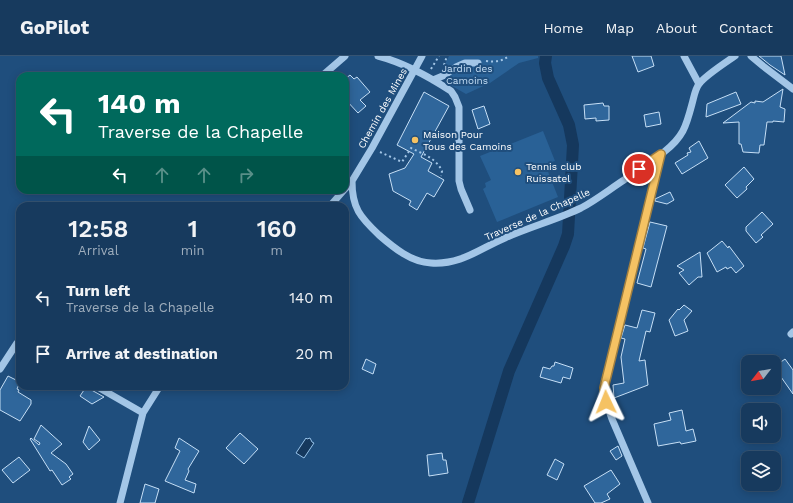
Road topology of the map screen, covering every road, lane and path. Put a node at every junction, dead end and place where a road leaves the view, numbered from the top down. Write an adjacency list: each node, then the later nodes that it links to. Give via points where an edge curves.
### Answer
1 (345, 56): 11 (street)
2 (378, 56): 10 (street)
3 (422, 56): 10 (street, Chemin des Mines)
4 (439, 56): 12 (path)
5 (509, 56): 9 (path, via 502,61)
6 (684, 56): 13 (street)
7 (735, 56): 13 (street)
8 (751, 56): 14 (street)
9 (478, 63): 12 (street, via 465,63 445,75)
10 (415, 70): 12 (street); 15 (street, Chemin des Mines)
11 (327, 72)
12 (430, 78): 22 (street, via 456,97 459,107 460,181)
13 (699, 84): 16 (street, Traverse de la Chapelle, via 682,134)
14 (793, 88)
15 (372, 148): 17 (path, via 402,162 411,148 439,164 442,171); 18 (street, Chemin des Mines)
16 (661, 154): 18 (street, Traverse de la Chapelle, via 580,208 504,238 477,253 446,263 430,263 401,253 367,223 355,207); 29 (street, via 604,388 612,419)
17 (440, 176)
18 (352, 181): 19 (street, Chemin des Mines)
19 (349, 184)
20 (340, 194): 21 (street, Chemin des Mines)
21 (333, 202)
22 (470, 210)
23 (16, 345): 24 (street)
24 (0, 369)
25 (103, 390): 27 (street)
26 (157, 390): 27 (street)
27 (143, 413): 28 (street)
28 (120, 503)
29 (648, 503)

